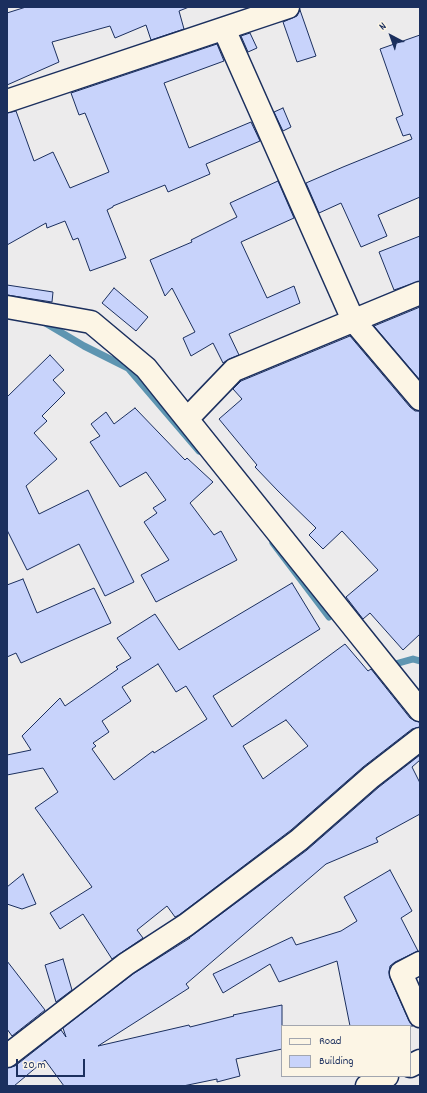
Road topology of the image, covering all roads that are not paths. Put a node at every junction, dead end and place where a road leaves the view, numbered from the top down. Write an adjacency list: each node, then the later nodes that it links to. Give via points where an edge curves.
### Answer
1 (288, 7): 2 (street)
2 (224, 29): 3 (street); 6 (street)
3 (7, 101)
4 (420, 292): 6 (street)
5 (7, 307): 8 (street, via 91,322 146,368)
6 (353, 320): 7 (street); 8 (street, via 234,370)
7 (420, 399)
8 (187, 419): 9 (street)
9 (420, 710)
10 (420, 739): 13 (street, via 371,777 299,840 186,925 126,964)
11 (420, 963): 12 (street, via 401,973)
12 (420, 1016)
13 (7, 1056)
14 (420, 1061): 15 (street)
15 (411, 1066)
16 (386, 1077): 17 (street)
17 (367, 1086)

